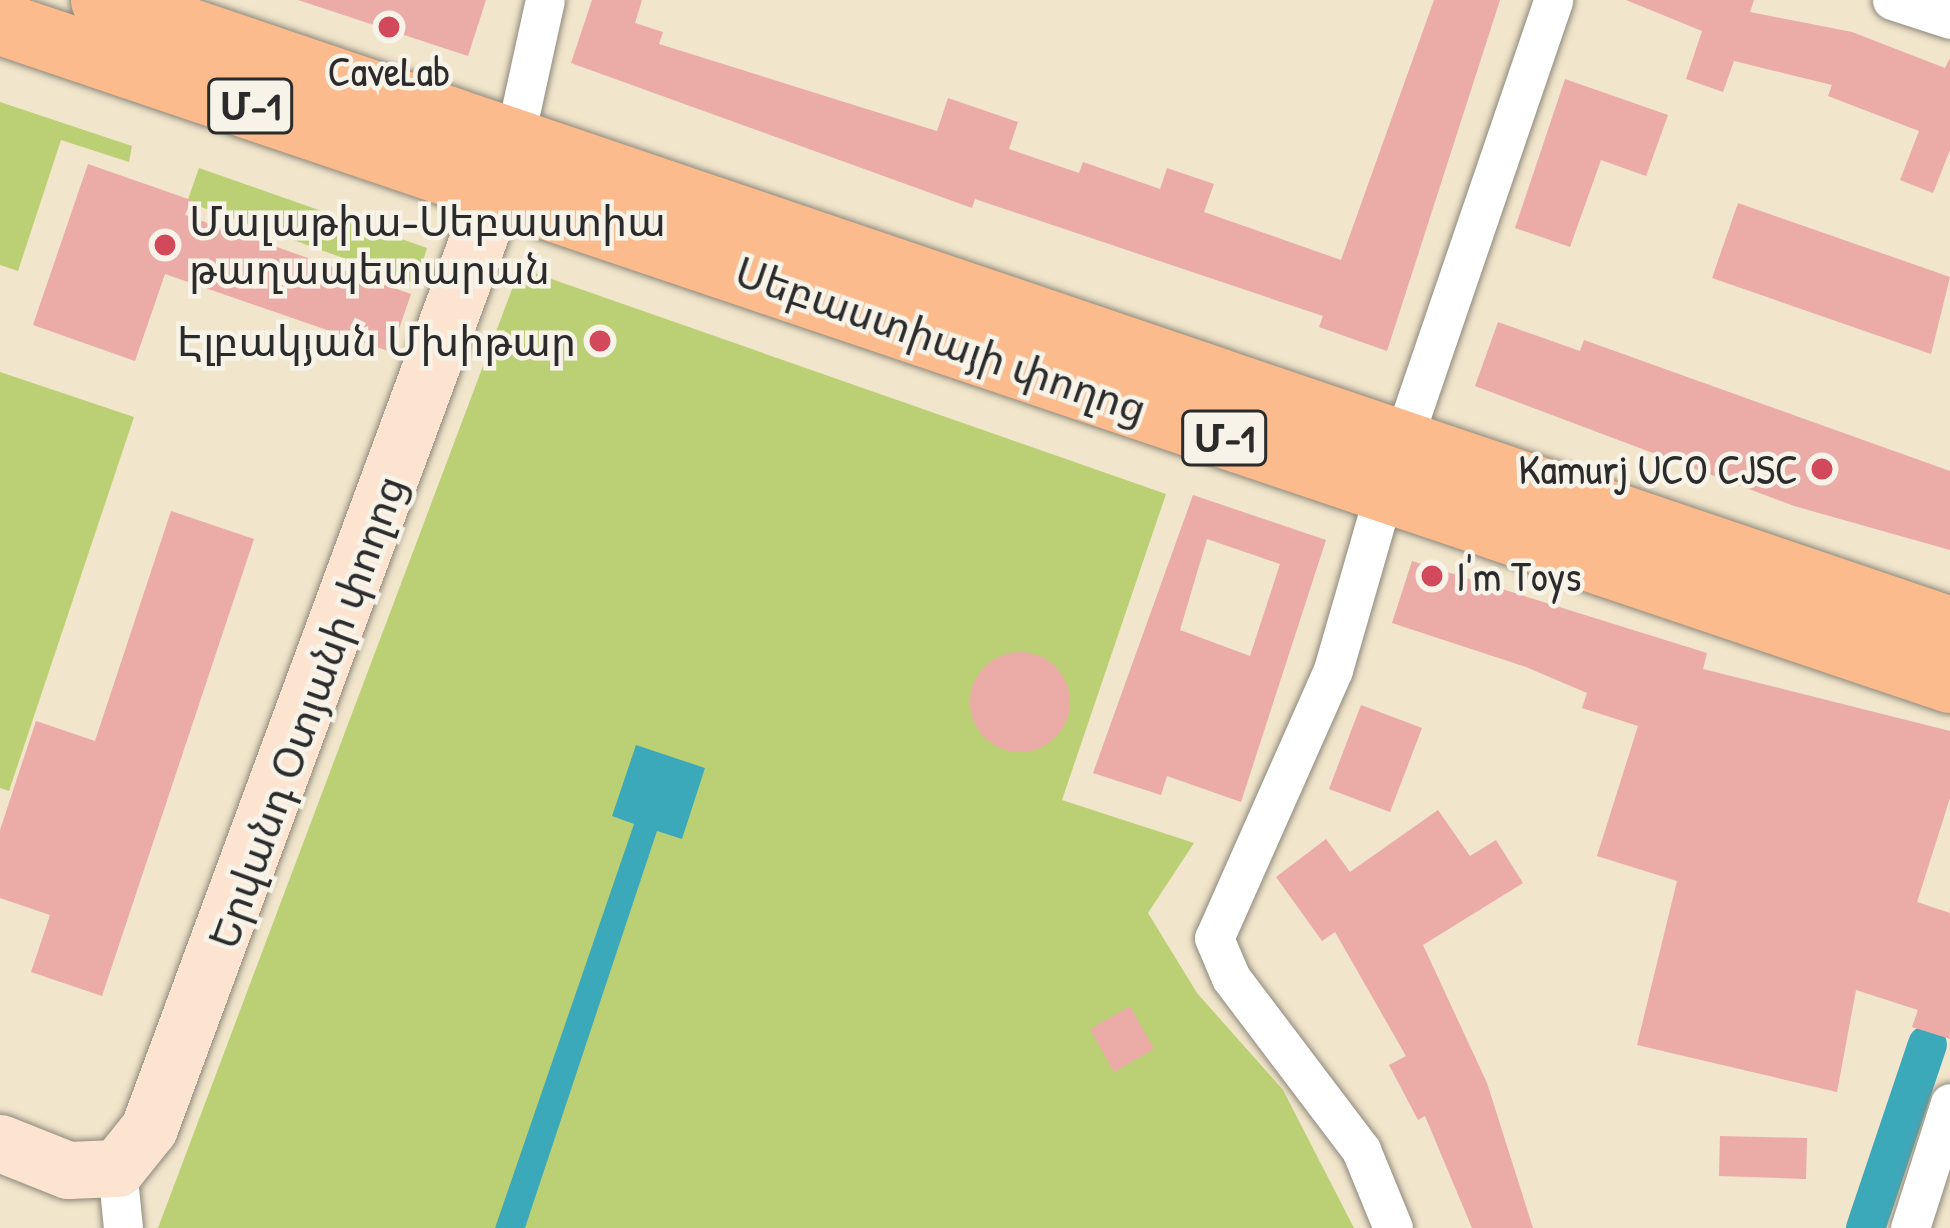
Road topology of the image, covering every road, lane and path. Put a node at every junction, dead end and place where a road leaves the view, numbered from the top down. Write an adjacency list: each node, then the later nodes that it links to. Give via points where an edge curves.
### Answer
1 (102, 0): 7 (main road, Սեբաստիայի փողոց / Մ-1)
2 (545, 0): 7 (street)
3 (1552, 0): 8 (street)
4 (1892, 0): 5 (street)
5 (1950, 20)
6 (0, 22): 7 (main road, Սեբաստիայի փողոց / Մ-1)
7 (507, 163): 8 (main road, Սեբաստիայի փողոց / Մ-1); 13 (street, Երվանդ Օտյանի փողոց, via 158,1106)
8 (1393, 469): 9 (main road, Սեբաստիայի փողոց / Մ-1); 10 (main road, Սեբաստիայի փողոց / Մ-1); 15 (street, via 1333,670 1214,938 1231,978 1361,1150)
9 (1950, 628)
10 (1950, 681)
11 (1950, 1103): 16 (street)
12 (0, 1143): 13 (street, via 68,1170)
13 (117, 1168): 14 (street)
14 (123, 1228)
15 (1394, 1228)
16 (1910, 1228)

